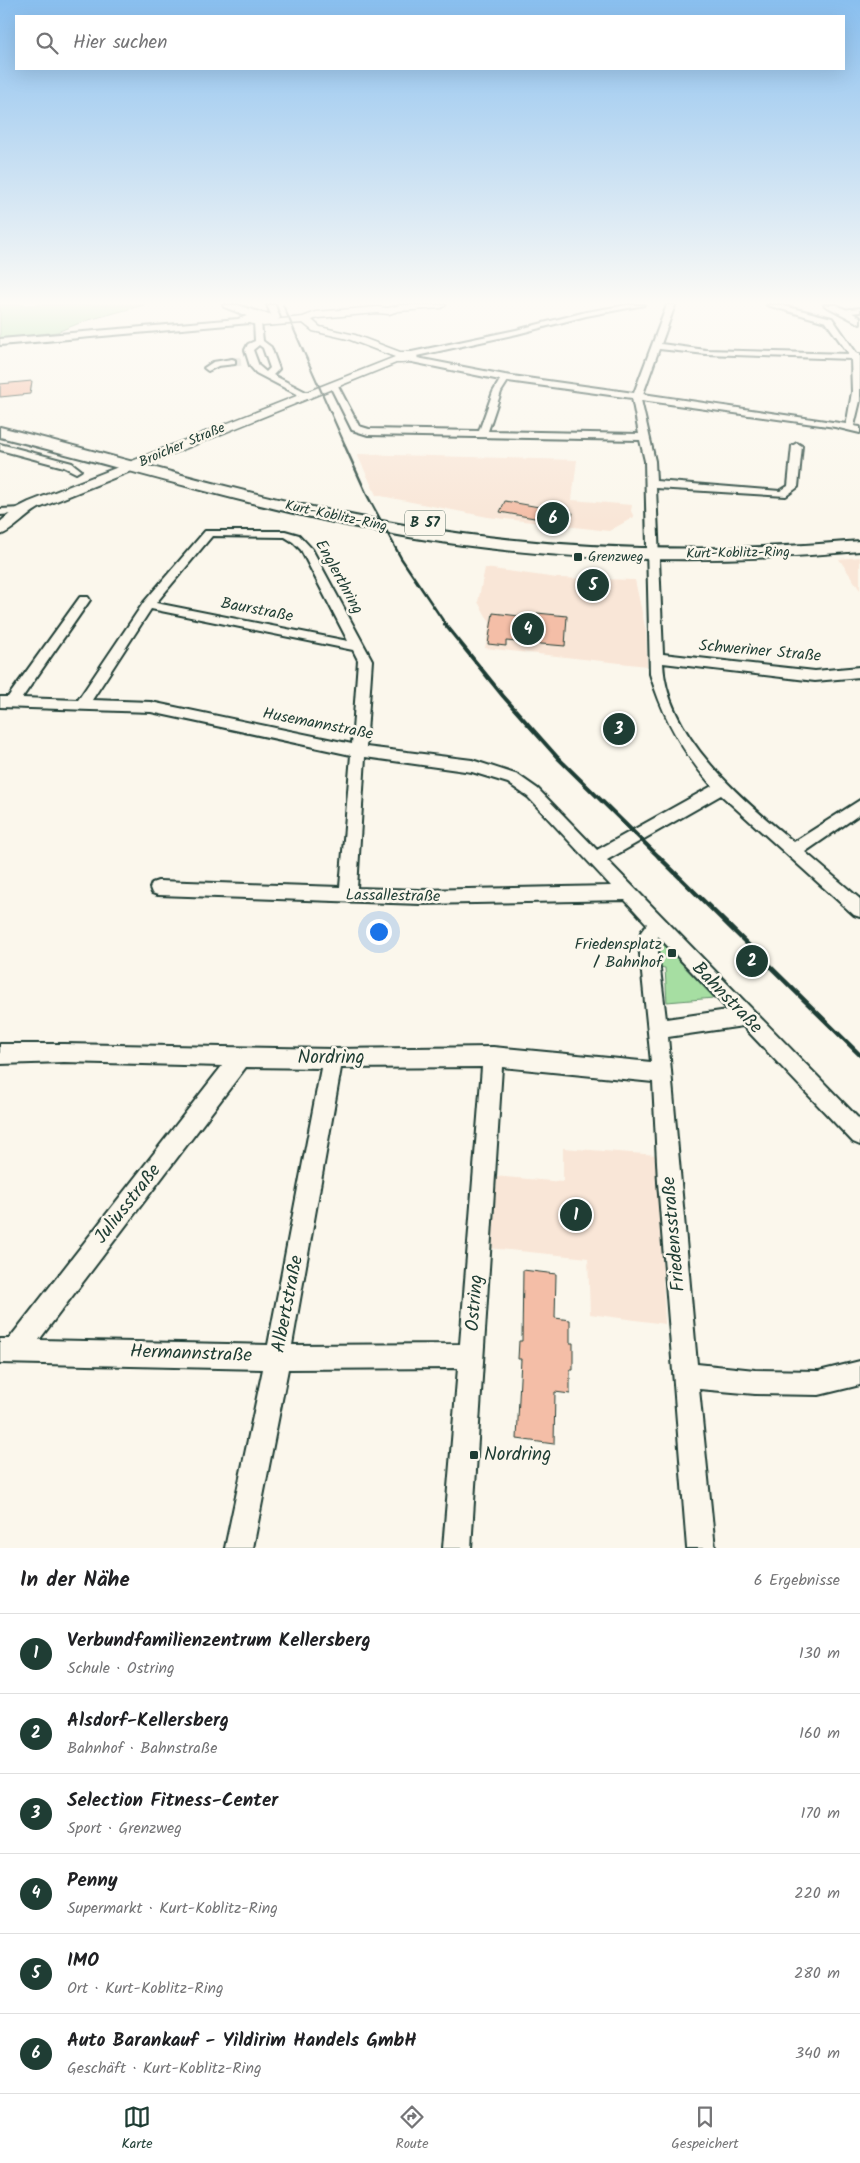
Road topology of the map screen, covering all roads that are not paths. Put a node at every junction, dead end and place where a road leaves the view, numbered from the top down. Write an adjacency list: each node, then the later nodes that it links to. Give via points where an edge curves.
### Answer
1 (271, 377): 8 (street)
2 (351, 377): 7 (street, Broicher Straße)
3 (501, 377): 6 (street)
4 (644, 377): 9 (street)
5 (858, 377): 11 (street)
6 (505, 378): 9 (street); 14 (street)
7 (333, 384): 8 (street, Broicher Straße); 14 (street, via 355,428)
8 (305, 395): 18 (street, Broicher Straße)
9 (636, 396): 11 (street); 15 (street)
10 (0, 423): 18 (main road, Kurt-Koblitz-Ring / B 57)
11 (849, 427): 12 (street)
12 (860, 430)
13 (0, 432): 18 (main road, Kurt-Koblitz-Ring / B 57)
14 (483, 433): 15 (street)
15 (646, 437): 20 (street)
16 (797, 446): 20 (street, via 794,484 791,490 782,494)
17 (0, 447): 19 (street)
18 (139, 463): 21 (main road, Broicher Straße); 26 (main road, Kurt-Koblitz-Ring / B 57, via 268,502 415,532 521,546)
19 (76, 470)
20 (650, 484): 26 (street)
21 (22, 511): 22 (street); 23 (main road, Broicher Straße)
22 (0, 512)
23 (0, 530)
24 (860, 534): 26 (main road, Kurt-Koblitz-Ring / B 57)
25 (860, 546): 26 (main road, Kurt-Koblitz-Ring / B 57, via 740,555)
26 (654, 549): 30 (street)
27 (84, 600): 32 (street)
28 (148, 605): 29 (street, Baurstraße); 29 (street, Englerthring, via 209,532 292,535 306,549); 33 (street, Englerthring)
29 (359, 647): 34 (street, Englerthring, via 365,660)
30 (657, 658): 31 (street, Schweriner Straße, via 815,676); 35 (street, via 659,684 670,716 689,748)
31 (860, 672)
32 (5, 702): 33 (street, Husemannstraße)
33 (82, 705): 34 (street, Husemannstraße, via 151,708)
34 (358, 751): 38 (street, Husemannstraße, via 472,766 513,779 533,792); 41 (street, Englerthring)
35 (721, 788): 37 (street); 38 (street)
36 (860, 806): 37 (street)
37 (794, 852): 42 (street)
38 (595, 859): 40 (street, Bahnstraße)
39 (158, 888): 41 (street, Lassallestraße)
40 (628, 893): 41 (street, Lassallestraße, via 420,897); 43 (street, Bahnstraße)
41 (348, 895)
42 (860, 910)
43 (658, 924): 44 (street, Bahnstraße); 45 (street, Friedensstraße, via 650,932 648,944)
44 (746, 1017): 45 (street); 51 (street, Bahnstraße)
45 (657, 1029): 50 (street, Friedensstraße)
46 (0, 1054): 48 (street, Nordring)
47 (493, 1057): 49 (street, Nordring); 50 (street, Nordring); 53 (street, Ostring)
48 (240, 1058): 49 (street, Nordring); 52 (street, Juliusstraße)
49 (333, 1059): 54 (street, Albertstraße)
50 (662, 1073): 56 (street, Friedensstraße)
51 (860, 1135)
52 (8, 1350): 54 (street, Hermannstraße)
53 (472, 1356): 54 (street, Hermannstraße); 58 (street, Ostring)
54 (278, 1357): 57 (street, Albertstraße)
55 (860, 1373): 56 (street, via 819,1383 755,1382)
56 (687, 1375): 59 (street, Friedensstraße)
57 (239, 1548)
58 (457, 1548)
59 (701, 1548)

